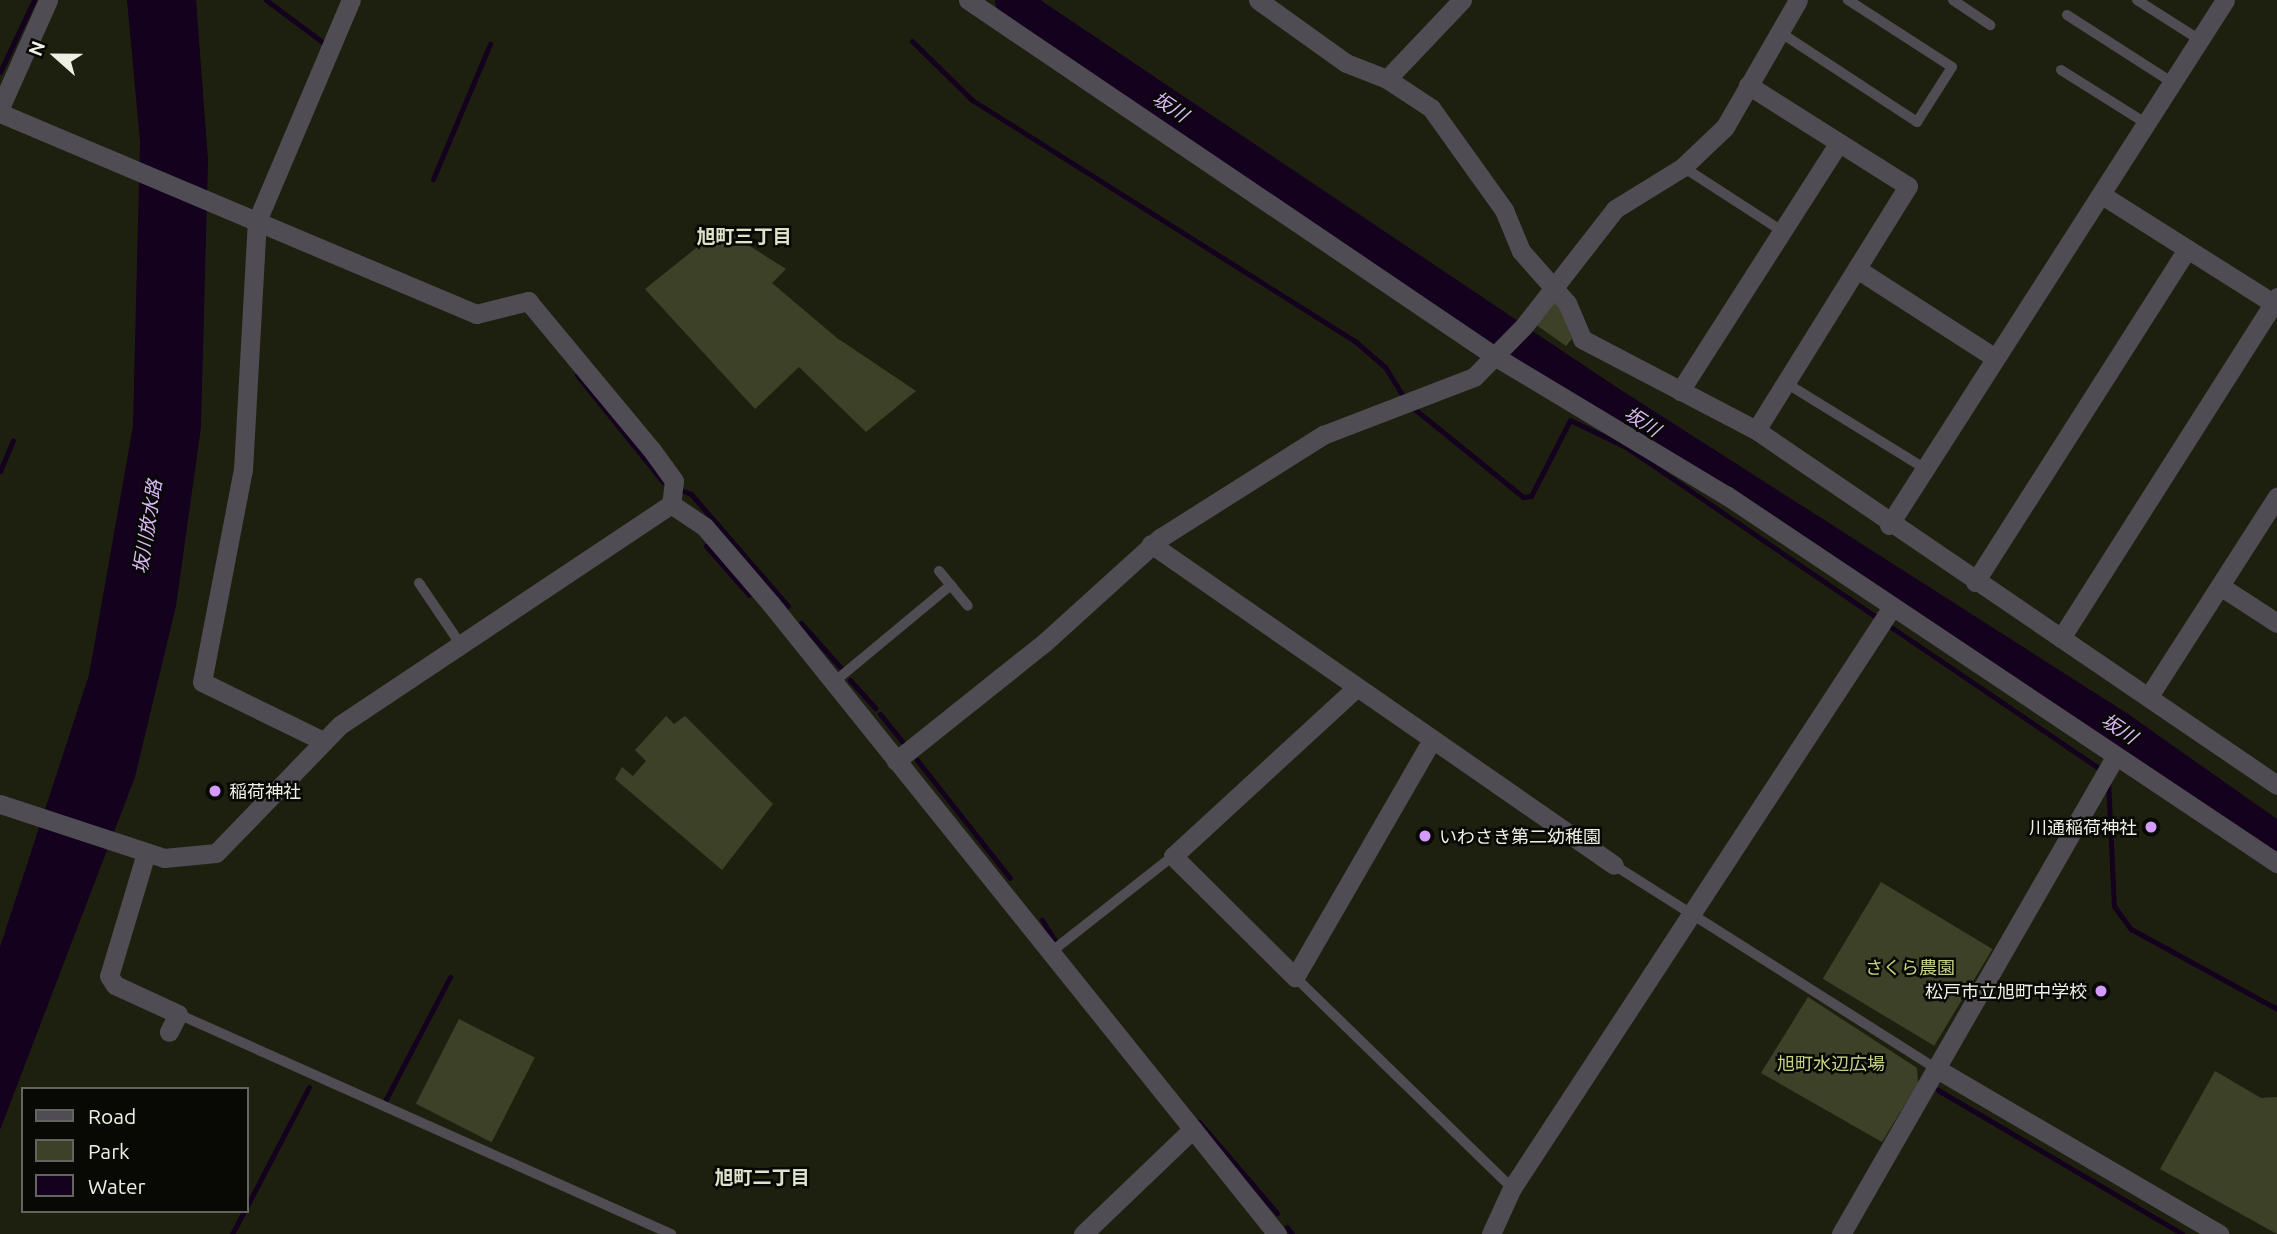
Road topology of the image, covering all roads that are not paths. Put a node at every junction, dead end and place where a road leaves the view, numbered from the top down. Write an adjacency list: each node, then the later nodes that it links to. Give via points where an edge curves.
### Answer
1 (48, 0): 19 (street)
2 (351, 0): 24 (street)
3 (968, 0): 30 (street)
4 (1258, 0): 16 (street, via 1346,63)
5 (1462, 0): 16 (street)
6 (1798, 0): 13 (street)
7 (1848, 0): 13 (lane, via 1952,67 1917,122)
8 (2137, 0): 14 (lane)
9 (2225, 0): 14 (street)
10 (1955, 1): 12 (lane)
11 (2067, 15): 17 (lane)
12 (1990, 25)
13 (1777, 30): 18 (street)
14 (2200, 40): 17 (street)
15 (2061, 70): 20 (lane)
16 (1387, 79): 28 (street, via 1431,108 1504,210 1521,251)
17 (2173, 83): 20 (street)
18 (1748, 85): 21 (street); 22 (street, via 1724,127)
19 (0, 109): 24 (street)
20 (2147, 124): 23 (street)
21 (1838, 144): 25 (street); 27 (street, via 1908,186)
22 (1683, 167): 25 (lane); 28 (street, via 1615,209)
23 (2102, 195): 26 (street); 31 (street)
24 (255, 220): 37 (street, via 476,314 528,301 674,481); 53 (street, via 243,470 202,682)
25 (1782, 231): 33 (street)
26 (2187, 249): 29 (street); 41 (street)
27 (1857, 269): 31 (street); 32 (street)
28 (1553, 284): 30 (street); 33 (street, via 1582,339)
29 (2275, 300): 48 (street)
30 (1497, 355): 39 (street, via 1474,377 1323,435); 46 (street, via 1698,476)
31 (1995, 358): 35 (street)
32 (1786, 383): 34 (street); 35 (lane)
33 (1681, 391): 34 (street)
34 (1756, 430): 38 (street)
35 (1924, 468): 38 (street)
36 (2277, 497): 44 (street)
37 (671, 503): 49 (street); 50 (street, via 704,526)
38 (1889, 525): 41 (street)
39 (1151, 544): 51 (street); 55 (street, via 1044,643)
40 (939, 571): 43 (lane)
41 (1975, 582): 48 (street)
42 (419, 583): 49 (lane)
43 (951, 585): 45 (lane); 50 (lane)
44 (2220, 586): 47 (street); 52 (street)
45 (968, 606)
46 (1886, 617): 56 (street); 63 (street)
47 (2277, 623)
48 (2061, 638): 52 (street)
49 (461, 645): 53 (street)
50 (834, 682): 55 (street)
51 (1357, 687): 54 (street); 60 (street)
52 (2149, 696): 57 (street)
53 (321, 740): 59 (street, via 216,853 188,860)
54 (1432, 740): 62 (street); 65 (street)
55 (896, 761): 64 (street)
56 (2109, 769): 61 (street); 68 (street)
57 (2277, 785)
58 (4, 807): 59 (street)
59 (142, 852): 66 (street, via 109,976 115,985)
60 (1172, 856): 64 (lane, via 1164,857); 65 (street)
61 (2277, 863)
62 (1614, 865): 63 (lane)
63 (1689, 912): 68 (lane); 70 (street)
64 (1051, 953): 69 (street)
65 (1294, 978): 70 (lane)
66 (178, 1014): 67 (street); 72 (lane)
67 (169, 1032)
68 (1937, 1069): 71 (street); 76 (street)
69 (1193, 1129): 73 (street); 74 (street)
70 (1512, 1188): 75 (street)
71 (2191, 1227): 77 (street)
72 (671, 1234)
73 (1083, 1234)
74 (1277, 1234)
75 (1491, 1234)
76 (1841, 1234)
77 (2219, 1234)

